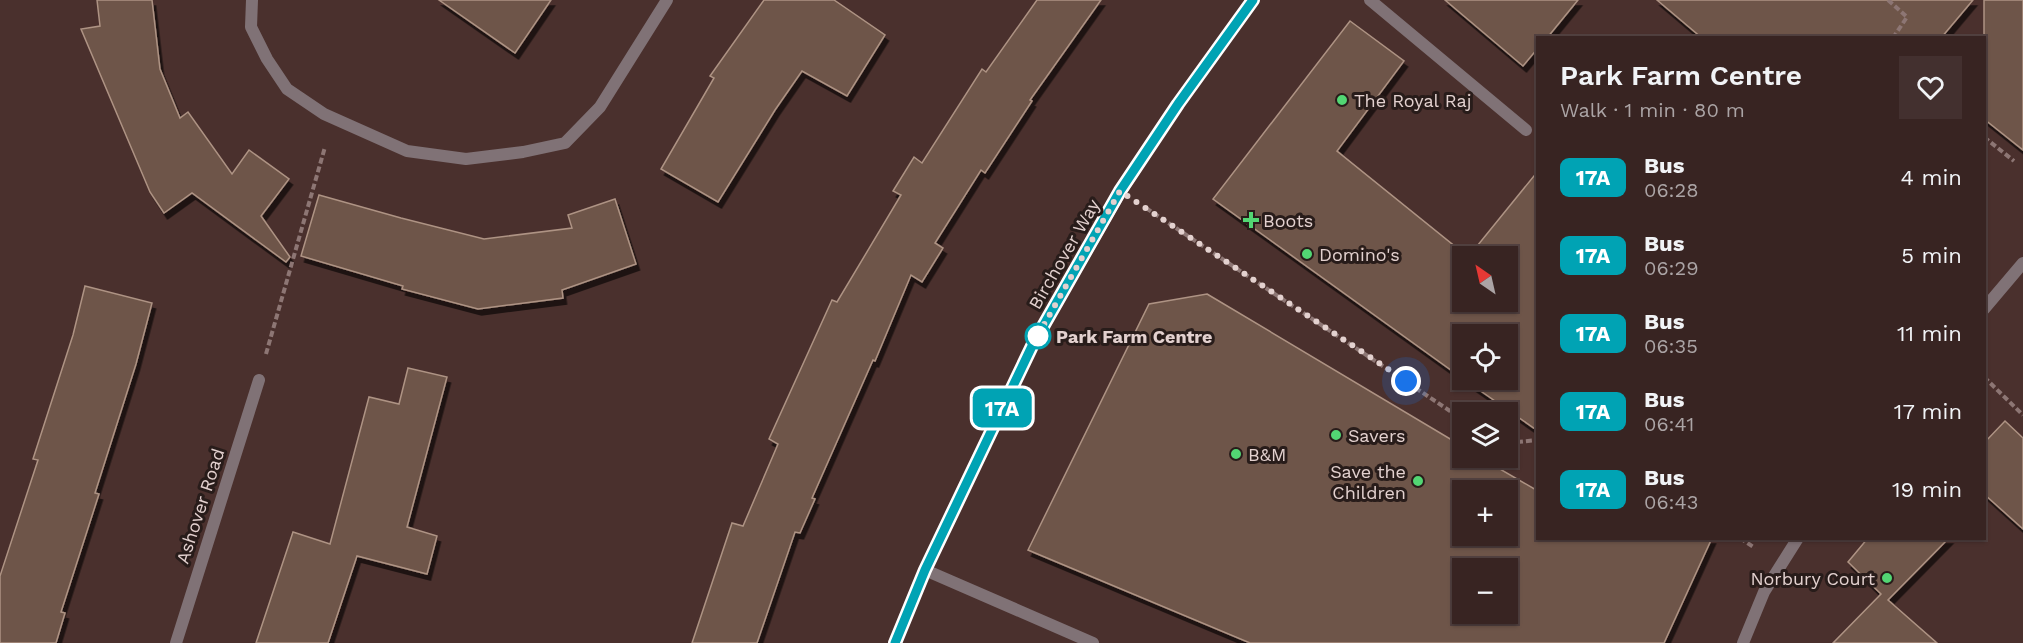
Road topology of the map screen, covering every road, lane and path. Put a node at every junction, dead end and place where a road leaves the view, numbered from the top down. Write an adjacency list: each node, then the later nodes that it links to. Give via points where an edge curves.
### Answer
1 (252, 0): 7 (street, via 251,27 287,89)
2 (667, 0): 7 (street, via 600,107 565,143 466,159 406,151)
3 (1252, 0): 11 (street, Birchover Way)
4 (1370, 0): 8 (street)
5 (1888, 0): 6 (path, via 1907,17)
6 (1894, 36)
7 (333, 118): 15 (path)
8 (1526, 130)
9 (1986, 139): 10 (path)
10 (2014, 161)
11 (1120, 191): 16 (path); 21 (street, Birchover Way, via 1033,344)
12 (2023, 263): 13 (street)
13 (1986, 307)
14 (1986, 379): 17 (path)
15 (259, 380): 22 (street, Ashover Road)
16 (1452, 412)
17 (2023, 415)
18 (1536, 440): 19 (path)
19 (1518, 442)
20 (1797, 540): 25 (street, via 1764,592)
21 (925, 570): 23 (street, Birchover Way); 24 (street)
22 (176, 643)
23 (895, 643)
24 (1093, 643)
25 (1743, 643)

